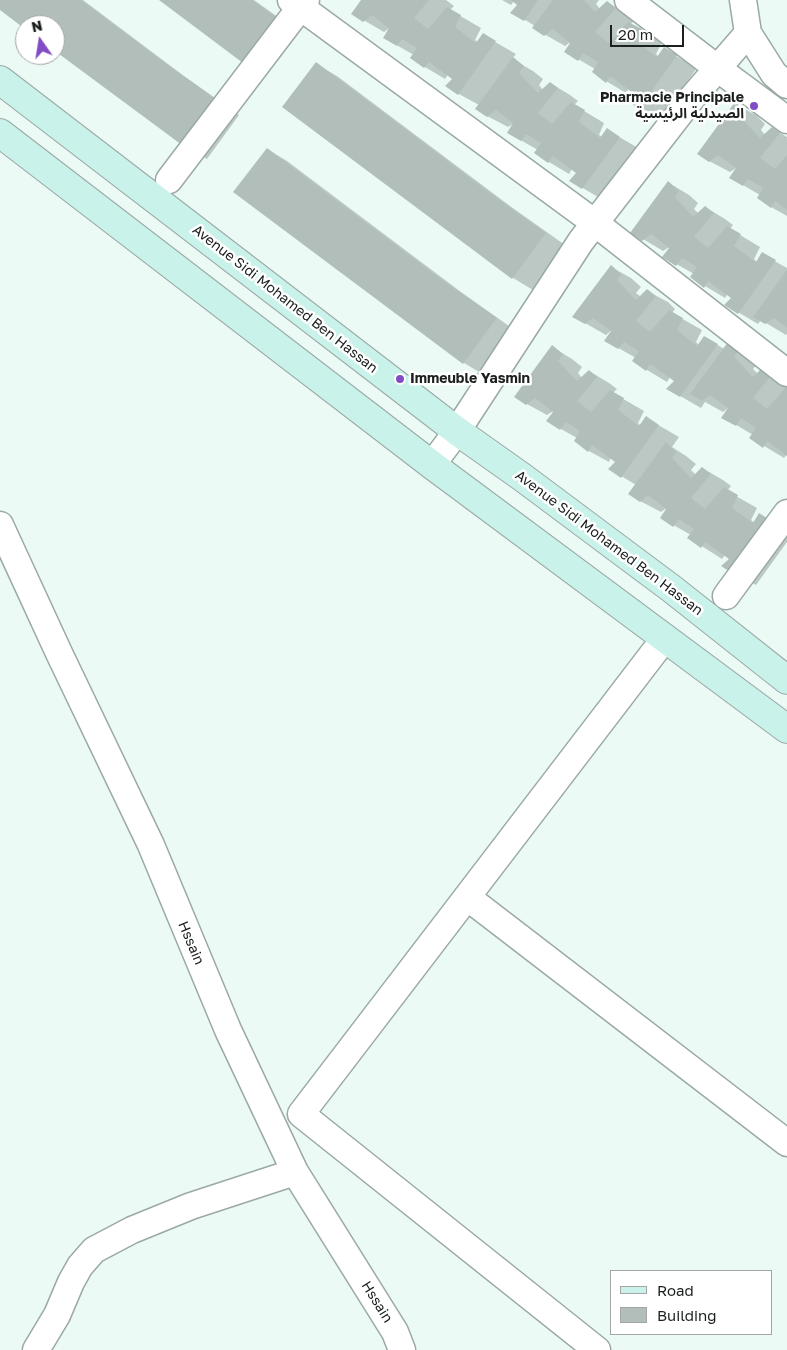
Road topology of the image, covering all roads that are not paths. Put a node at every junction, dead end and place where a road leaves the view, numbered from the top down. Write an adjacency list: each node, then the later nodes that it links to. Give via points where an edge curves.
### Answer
1 (628, 0): 5 (street)
2 (743, 0): 4 (street)
3 (299, 2): 10 (street); 11 (street)
4 (748, 33): 5 (street); 7 (street, via 774,74)
5 (717, 68): 8 (street); 11 (street)
6 (0, 80): 13 (street, Avenue Sidi Mohamed Ben Hassan)
7 (787, 85)
8 (787, 120)
9 (0, 133): 14 (street)
10 (169, 180)
11 (595, 223): 12 (street); 13 (street)
12 (787, 373)
13 (457, 431): 14 (street); 19 (street, Avenue Sidi Mohamed Ben Hassan, via 672,589)
14 (432, 465): 18 (street)
15 (787, 513): 17 (street)
16 (0, 525): 23 (street, Hssain, via 151,845 228,1030)
17 (726, 596)
18 (665, 638): 20 (street); 21 (street)
19 (787, 680)
20 (787, 729)
21 (467, 897): 22 (street); 26 (street, via 301,1114)
22 (787, 1143)
23 (295, 1172): 24 (street, via 191,1206 132,1230 94,1250 80,1266); 25 (street, Hssain, via 395,1332)
24 (36, 1350)
25 (402, 1350)
26 (597, 1350)

